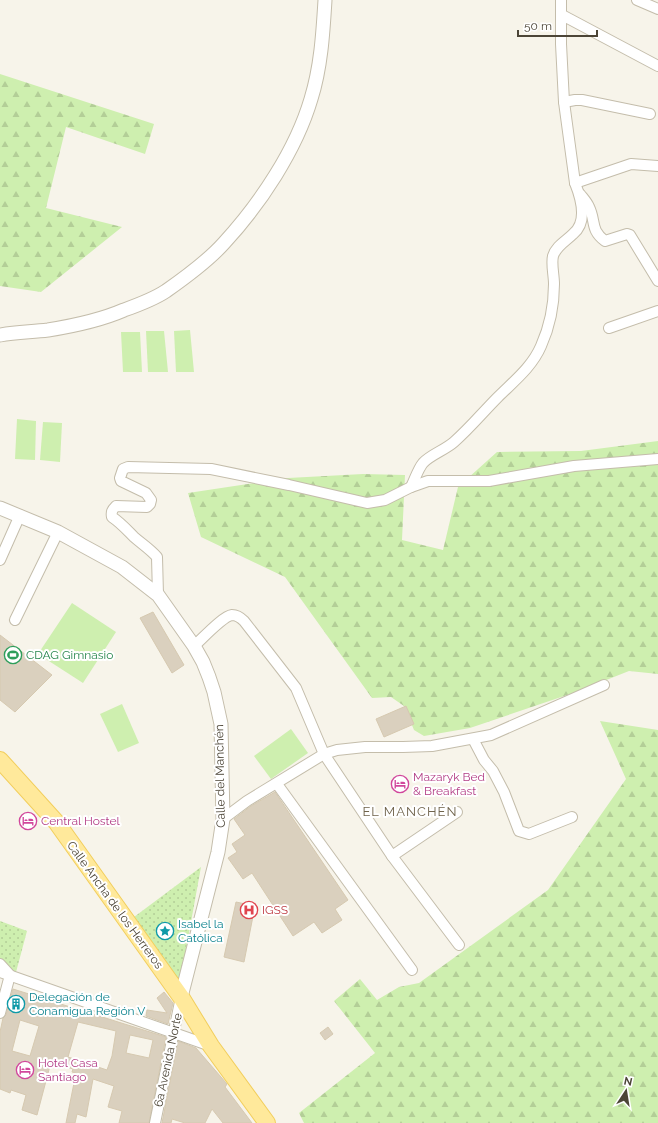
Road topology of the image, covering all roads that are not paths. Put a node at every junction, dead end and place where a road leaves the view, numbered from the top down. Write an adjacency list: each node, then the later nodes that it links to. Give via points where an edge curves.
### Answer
1 (325, 0): 16 (street, via 318,67 312,98 301,129 260,199 224,244 196,269 164,292 124,310 89,321)
2 (561, 0): 5 (street)
3 (637, 0): 4 (street)
4 (658, 9)
5 (562, 15): 6 (street); 7 (street)
6 (658, 66)
7 (564, 102): 8 (street, via 582,100); 10 (street)
8 (650, 114)
9 (658, 166): 10 (street, via 631,164)
10 (575, 183): 11 (street)
11 (580, 194): 12 (street, via 589,206 596,232 600,237 605,241 630,235); 18 (street, via 581,224 557,249 553,257 552,306 549,326 541,347 529,367 468,429 449,446 424,462)
12 (654, 266): 13 (street)
13 (658, 281)
14 (658, 311): 15 (street)
15 (609, 328)
16 (0, 335)
17 (658, 459): 18 (street, via 574,466 489,481 428,482)
18 (411, 487): 23 (street, via 385,500 367,503 211,469 123,469 121,481 146,493 151,500 147,507 116,506 112,509 112,517 157,556)
19 (0, 508): 20 (street, Calle del Manchén)
20 (20, 515): 21 (street, Calle del Manchén); 22 (street)
21 (58, 532): 23 (street, Calle del Manchén, via 122,566); 24 (street)
22 (0, 560)
23 (158, 595): 25 (street, Calle del Manchén)
24 (15, 620)
25 (194, 646): 28 (street, via 225,619 232,615 239,617 296,688); 33 (street, Calle del Manchén, via 209,677 221,724)
26 (604, 685): 27 (street, via 491,735)
27 (473, 738): 28 (street, via 432,746 365,747); 32 (street, via 504,792 519,831 529,834)
28 (324, 754): 30 (street); 34 (street)
29 (1, 762): 40 (main road, Calle Ancha de los Herreros, via 57,823)
30 (277, 784): 33 (street, via 247,801); 37 (street)
31 (457, 812): 34 (street)
32 (572, 817)
33 (223, 819): 40 (street, Calle del Manchén, via 218,852)
34 (392, 856): 35 (street)
35 (459, 945)
36 (0, 964): 39 (street)
37 (412, 970)
38 (0, 972): 39 (street)
39 (10, 975): 41 (street); 42 (street)
40 (181, 997): 42 (street, 6a Avenida Norte); 43 (main road)
41 (0, 1013)
42 (174, 1033): 43 (street); 44 (street, 6a Avenida Norte)
43 (211, 1046): 45 (main road)
44 (155, 1123)
45 (267, 1123)

